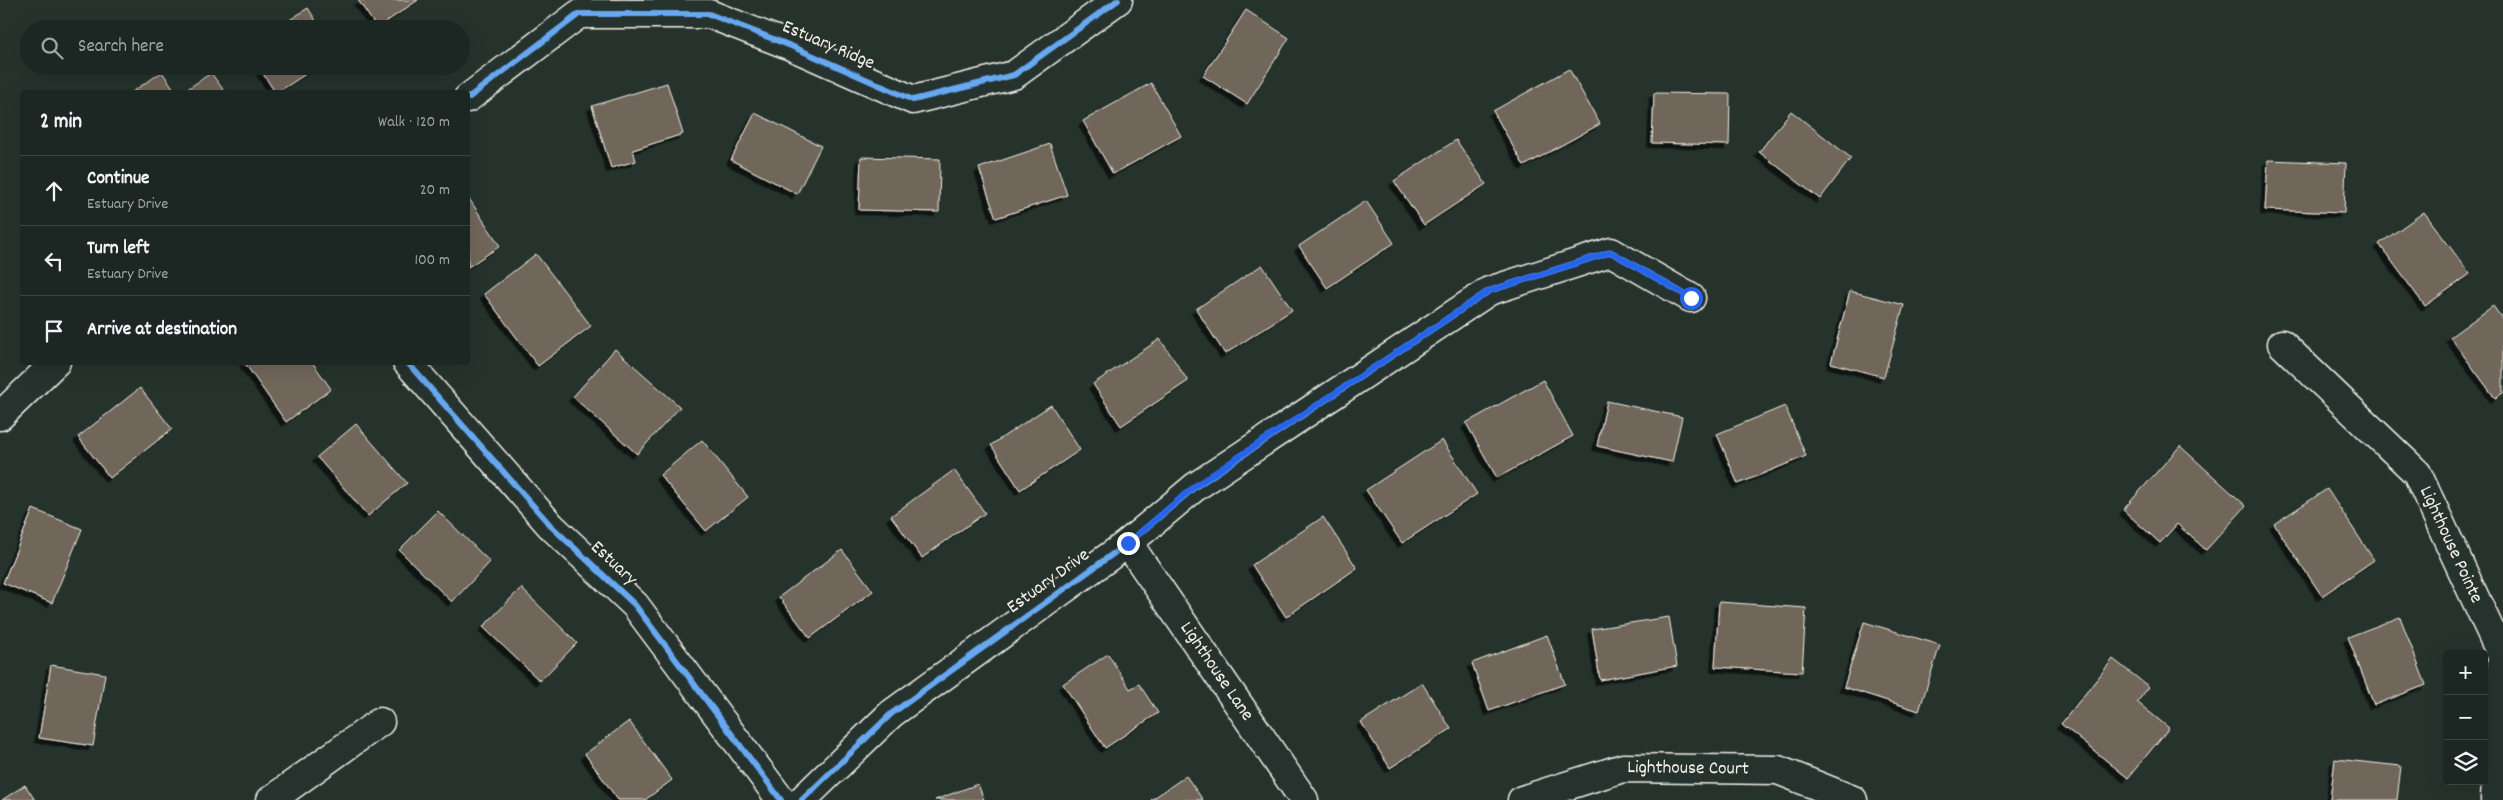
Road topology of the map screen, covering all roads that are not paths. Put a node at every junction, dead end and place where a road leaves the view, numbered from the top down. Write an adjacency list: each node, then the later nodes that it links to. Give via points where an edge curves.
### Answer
1 (1118, 0): 2 (street, Estuary Ridge, via 1014,75 913,100 709,14 579,14)
2 (470, 96)
3 (1691, 298): 8 (street, Estuary Drive, via 1611,252 1489,291 1195,486)
4 (2282, 344): 16 (street, Lighthouse Pointe, via 2417,472 2502,656)
5 (53, 365): 7 (street)
6 (410, 365): 11 (street, Estuary, via 551,526 635,605)
7 (0, 416)
8 (1128, 543): 12 (street, Estuary Drive, via 891,714); 13 (street, Lighthouse Lane)
9 (380, 722): 10 (street)
10 (270, 800)
11 (781, 800)
12 (802, 800)
13 (1304, 800)
14 (1522, 800): 15 (street, Lighthouse Court, via 1623,768 1778,770)
15 (1853, 800)
16 (2495, 800)

